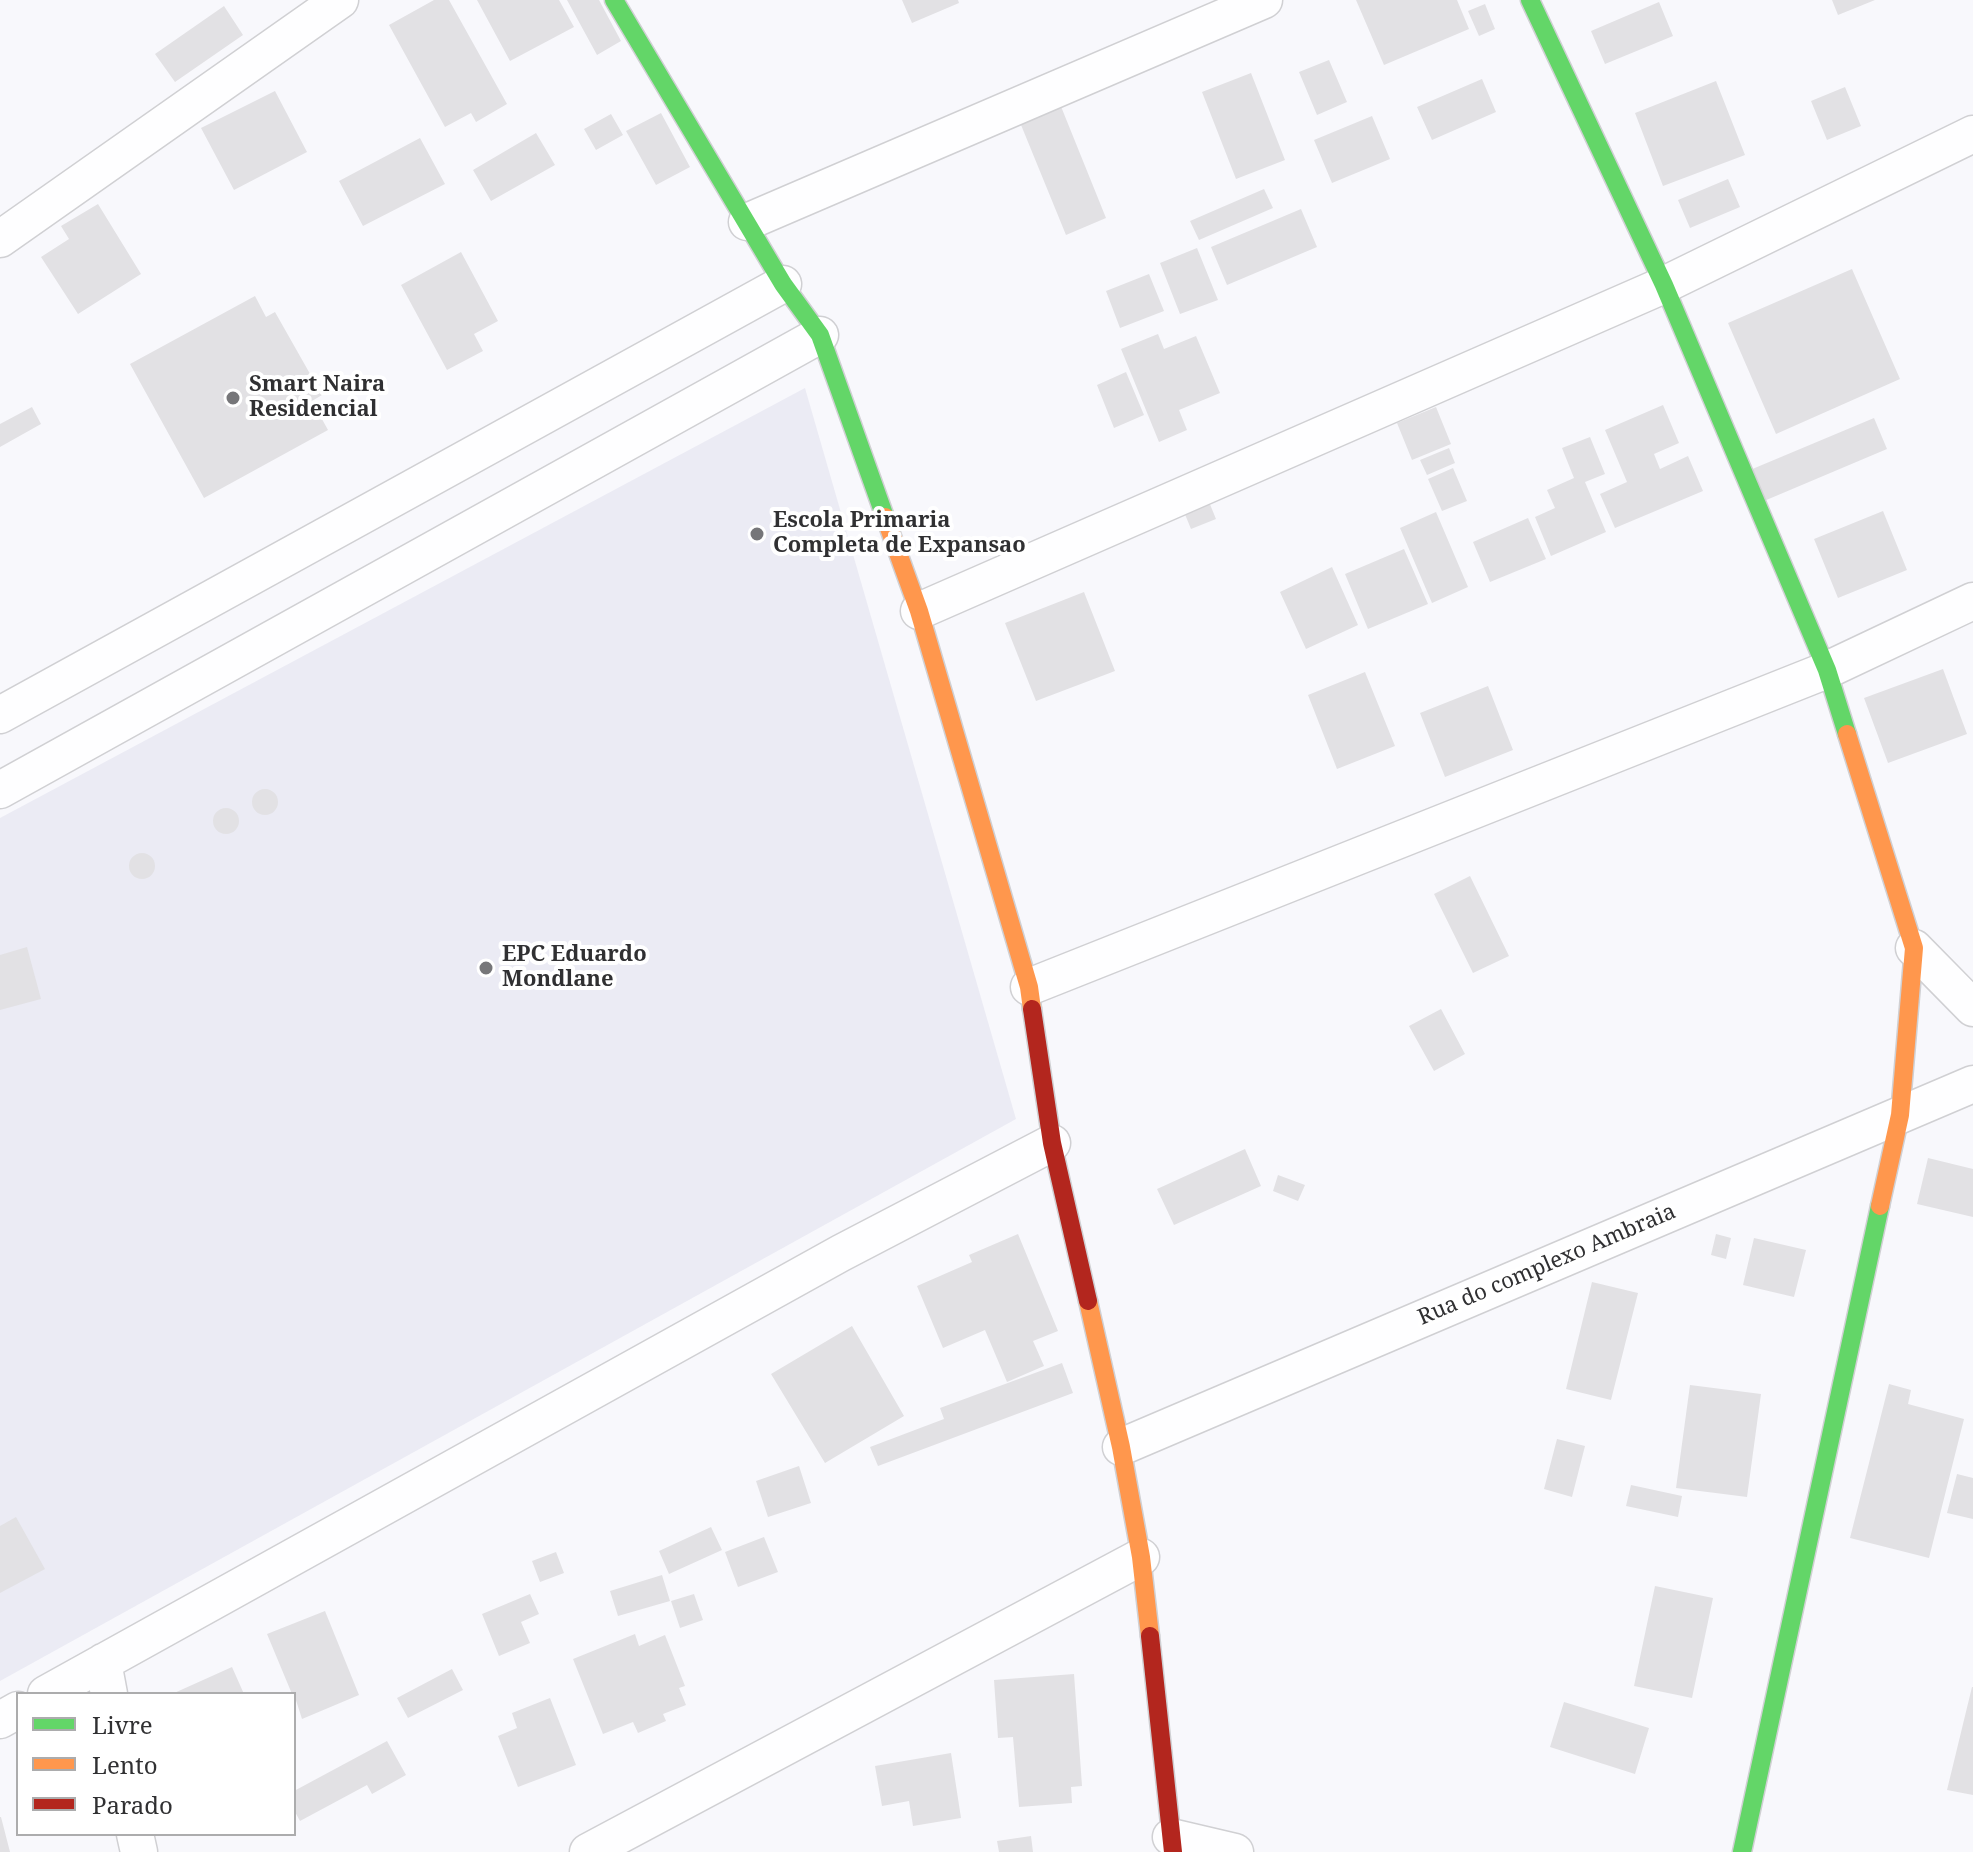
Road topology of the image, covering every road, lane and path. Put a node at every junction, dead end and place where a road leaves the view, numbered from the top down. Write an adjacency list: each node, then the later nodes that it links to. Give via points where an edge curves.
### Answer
1 (340, 0): 7 (street)
2 (614, 0): 6 (street)
3 (1264, 0): 6 (street)
4 (1530, 0): 9 (street)
5 (1973, 134): 9 (street)
6 (747, 222): 8 (street)
7 (0, 239)
8 (783, 284): 10 (street); 14 (street)
9 (1664, 285): 12 (street); 13 (street)
10 (820, 335): 12 (street); 15 (street)
11 (1973, 601): 13 (street)
12 (919, 611): 17 (street)
13 (1827, 670): 16 (street); 17 (street)
14 (0, 715)
15 (0, 790)
16 (1914, 948): 18 (street); 20 (street)
17 (1029, 987): 21 (street)
18 (1973, 1008)
19 (1973, 1084): 20 (street, Rua do complexo Ambraia)
20 (1900, 1115): 22 (street, Rua do complexo Ambraia); 29 (street)
21 (1052, 1143): 22 (street); 24 (street, via 733,1312)
22 (1121, 1447): 23 (street)
23 (1141, 1557): 26 (street); 27 (street)
24 (106, 1678): 25 (street)
25 (54, 1692)
26 (1172, 1845): 28 (street)
27 (588, 1852)
28 (1235, 1852)
29 (1742, 1852)

